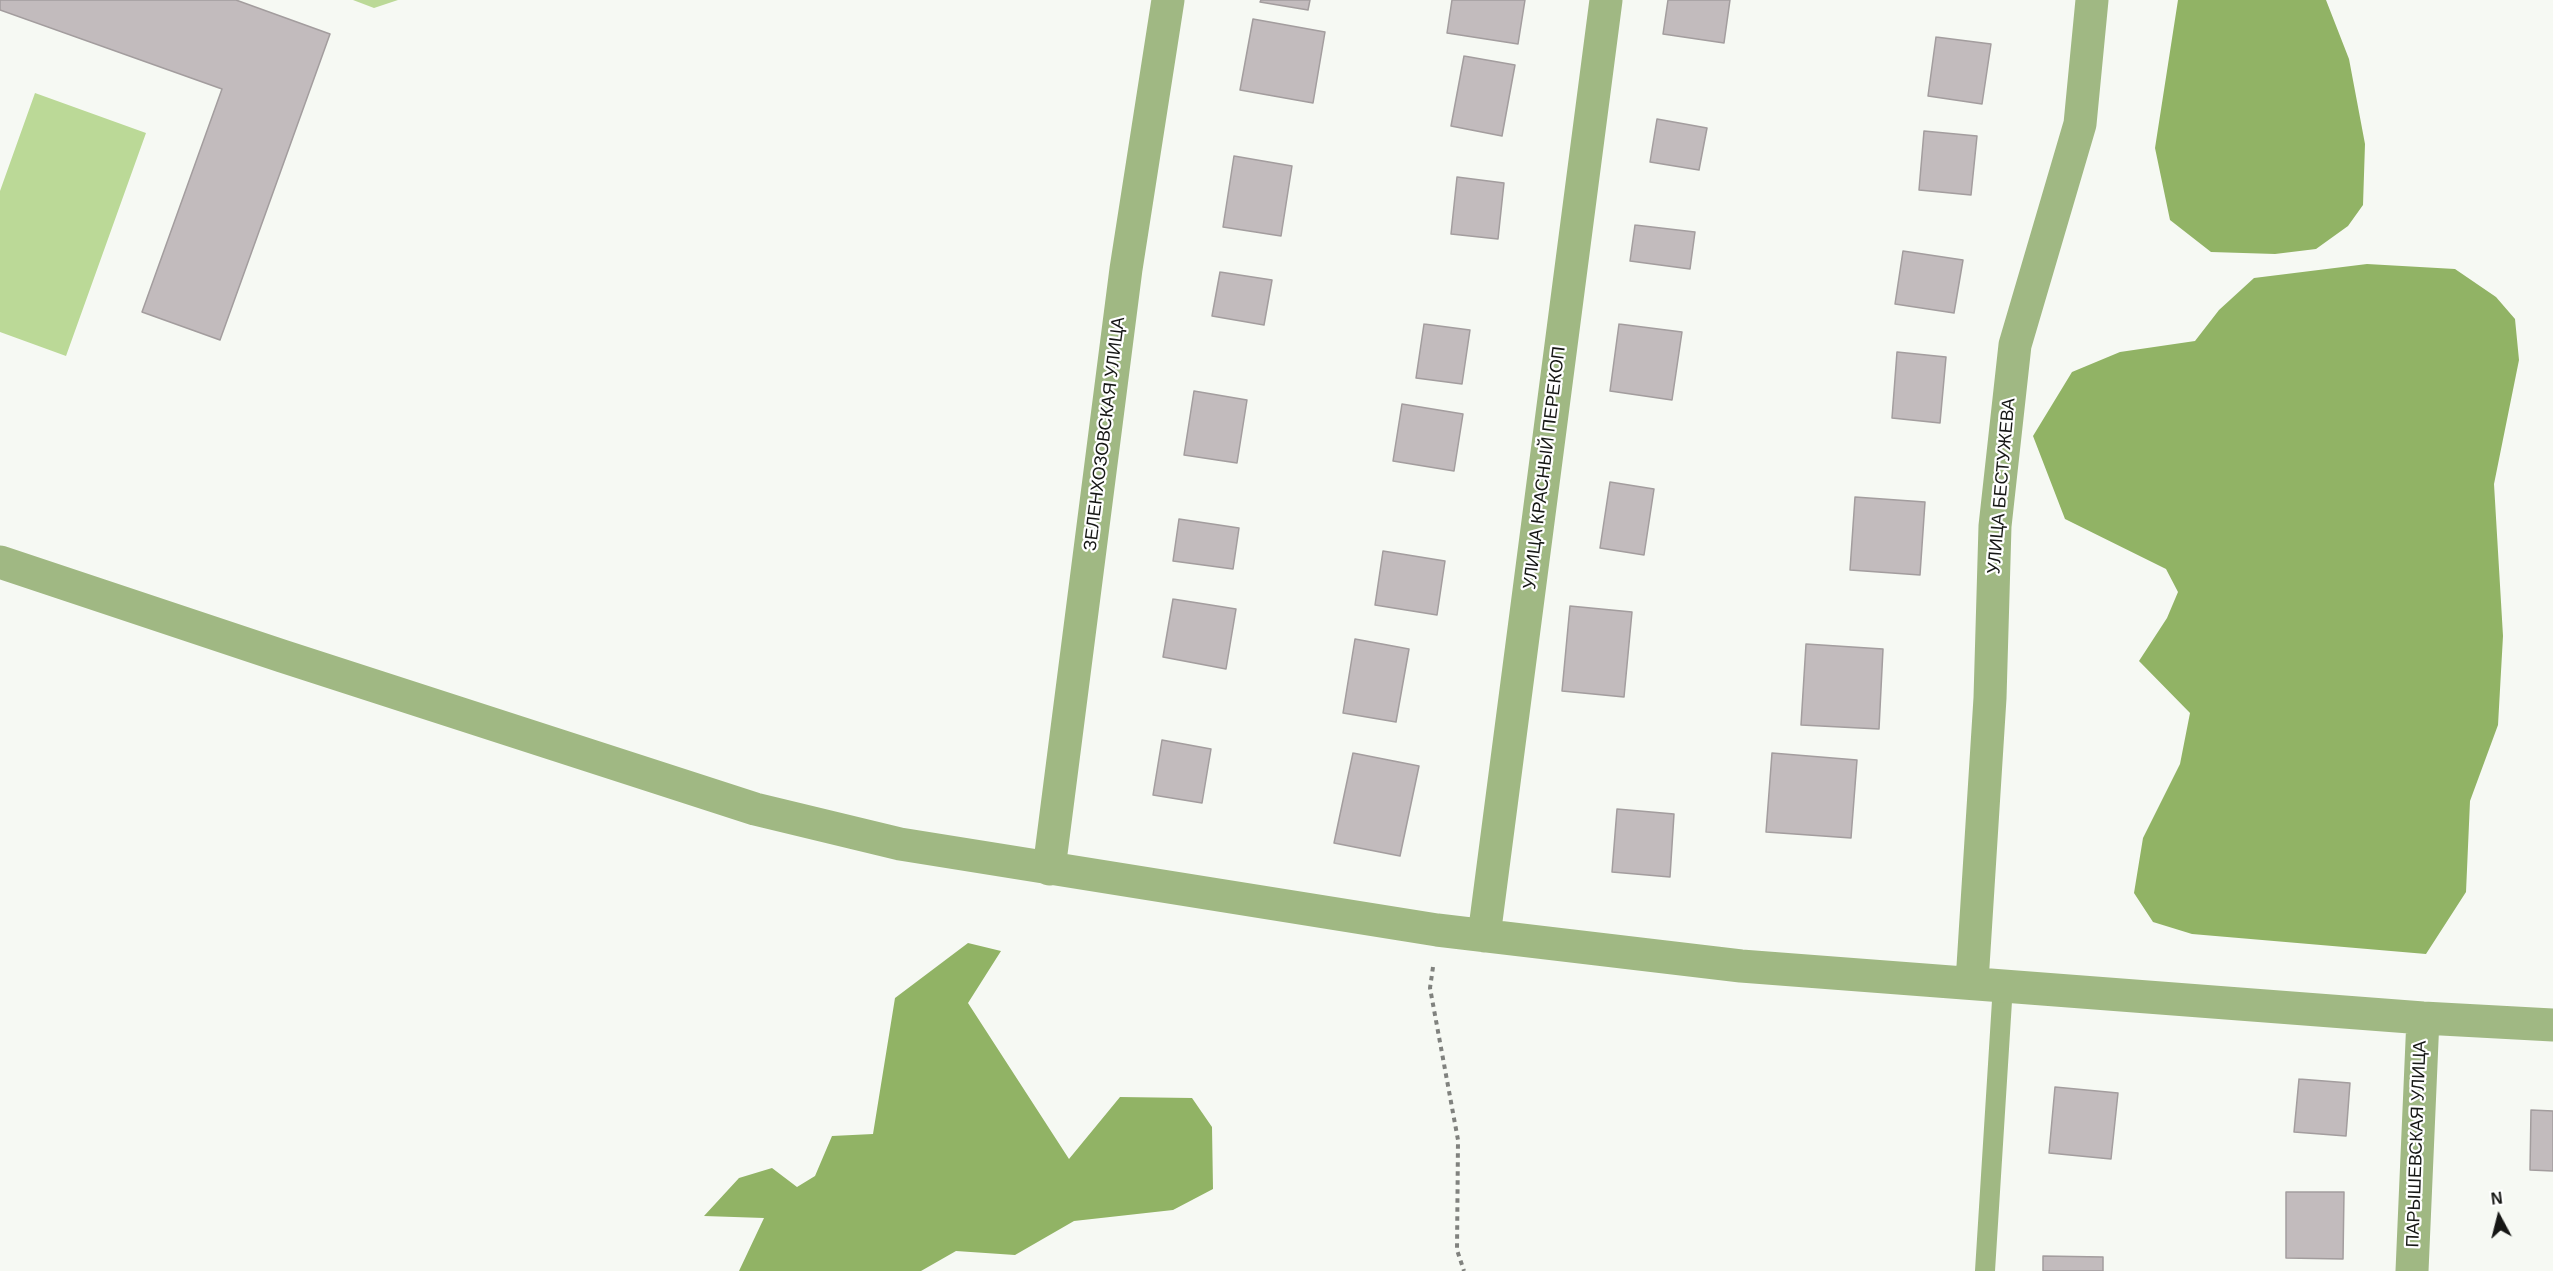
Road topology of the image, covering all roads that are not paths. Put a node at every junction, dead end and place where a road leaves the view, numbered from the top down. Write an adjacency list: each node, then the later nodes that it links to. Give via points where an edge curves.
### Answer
1 (1168, 0): 5 (street, ЗЕЛЕНХОЗОВСКАЯ УЛИЦА, via 1126,269)
2 (1606, 0): 6 (street, УЛИЦА КРАСНЫЙ ПЕРЕКОП)
3 (2092, 0): 7 (street, УЛИЦА БЕСТУЖЕВА, via 2080,124 2015,345 1995,526)
4 (0, 562): 5 (street, via 755,809 900,844)
5 (1049, 869): 6 (street)
6 (1484, 936): 7 (street, via 1741,966)
7 (1988, 984): 8 (street); 10 (lane)
8 (2423, 1018): 9 (street); 11 (street, ПАРЫШЕВСКАЯ УЛИЦА)
9 (2553, 1025)
10 (1985, 1271)
11 (2412, 1271)

